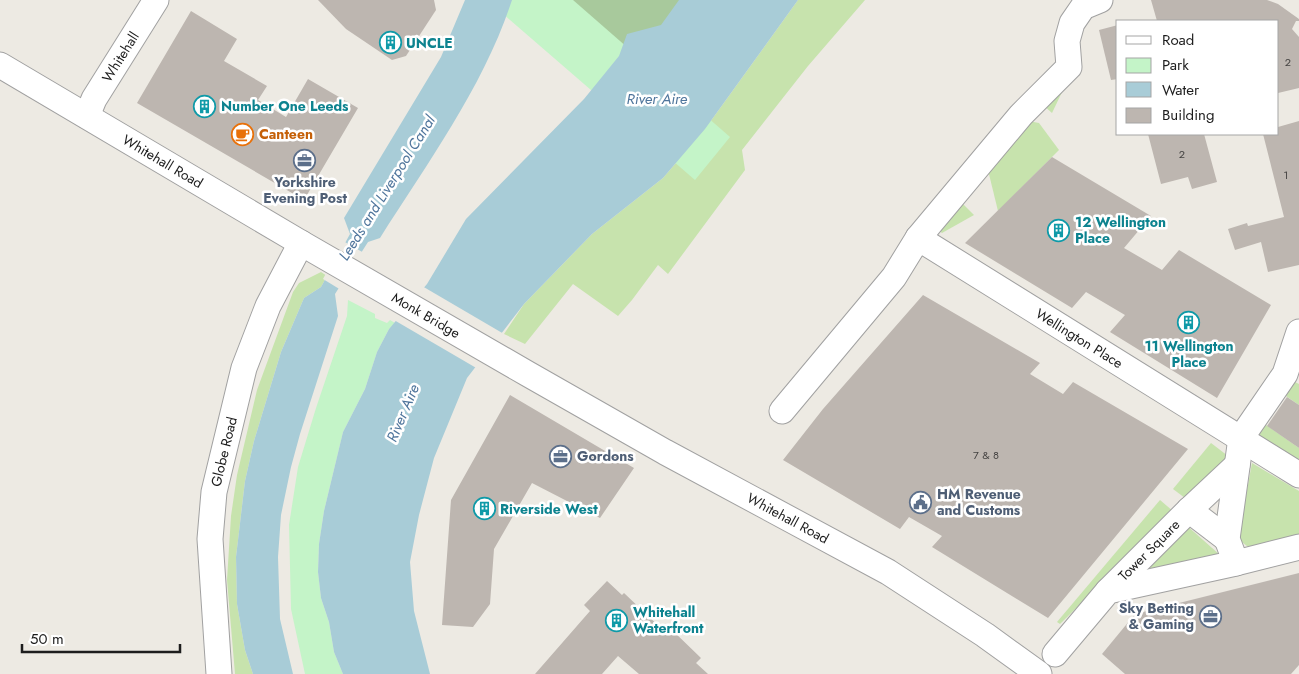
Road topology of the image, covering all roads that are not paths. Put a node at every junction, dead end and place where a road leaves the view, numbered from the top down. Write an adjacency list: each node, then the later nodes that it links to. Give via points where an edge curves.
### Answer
1 (156, 0): 4 (street, Whitehall)
2 (1100, 0): 5 (street, via 1083,7 1072,24 1068,41 1069,67 1022,115)
3 (0, 65): 4 (street, Whitehall Road)
4 (86, 116): 6 (street, Whitehall Road)
5 (918, 238): 10 (street, via 894,277); 11 (street, Wellington Place)
6 (301, 243): 7 (street, Whitehall Road); 20 (street, Globe Road, via 268,306 244,368 214,492 210,539)
7 (324, 256): 9 (street, Monk Bridge)
8 (1298, 336): 11 (street, via 1285,374)
9 (528, 374): 21 (street, Whitehall Road, via 888,572)
10 (782, 411)
11 (1241, 438): 12 (street); 13 (street, Wellington Place)
12 (1237, 465): 14 (street, Tower Square); 15 (street)
13 (1299, 475)
14 (1188, 510): 15 (street, Tower Square); 18 (street, Tower Square)
15 (1227, 539): 17 (street)
16 (1299, 547): 17 (street)
17 (1236, 563): 18 (street)
18 (1108, 591): 19 (street)
19 (1055, 654)
20 (219, 674)
21 (1039, 674)

